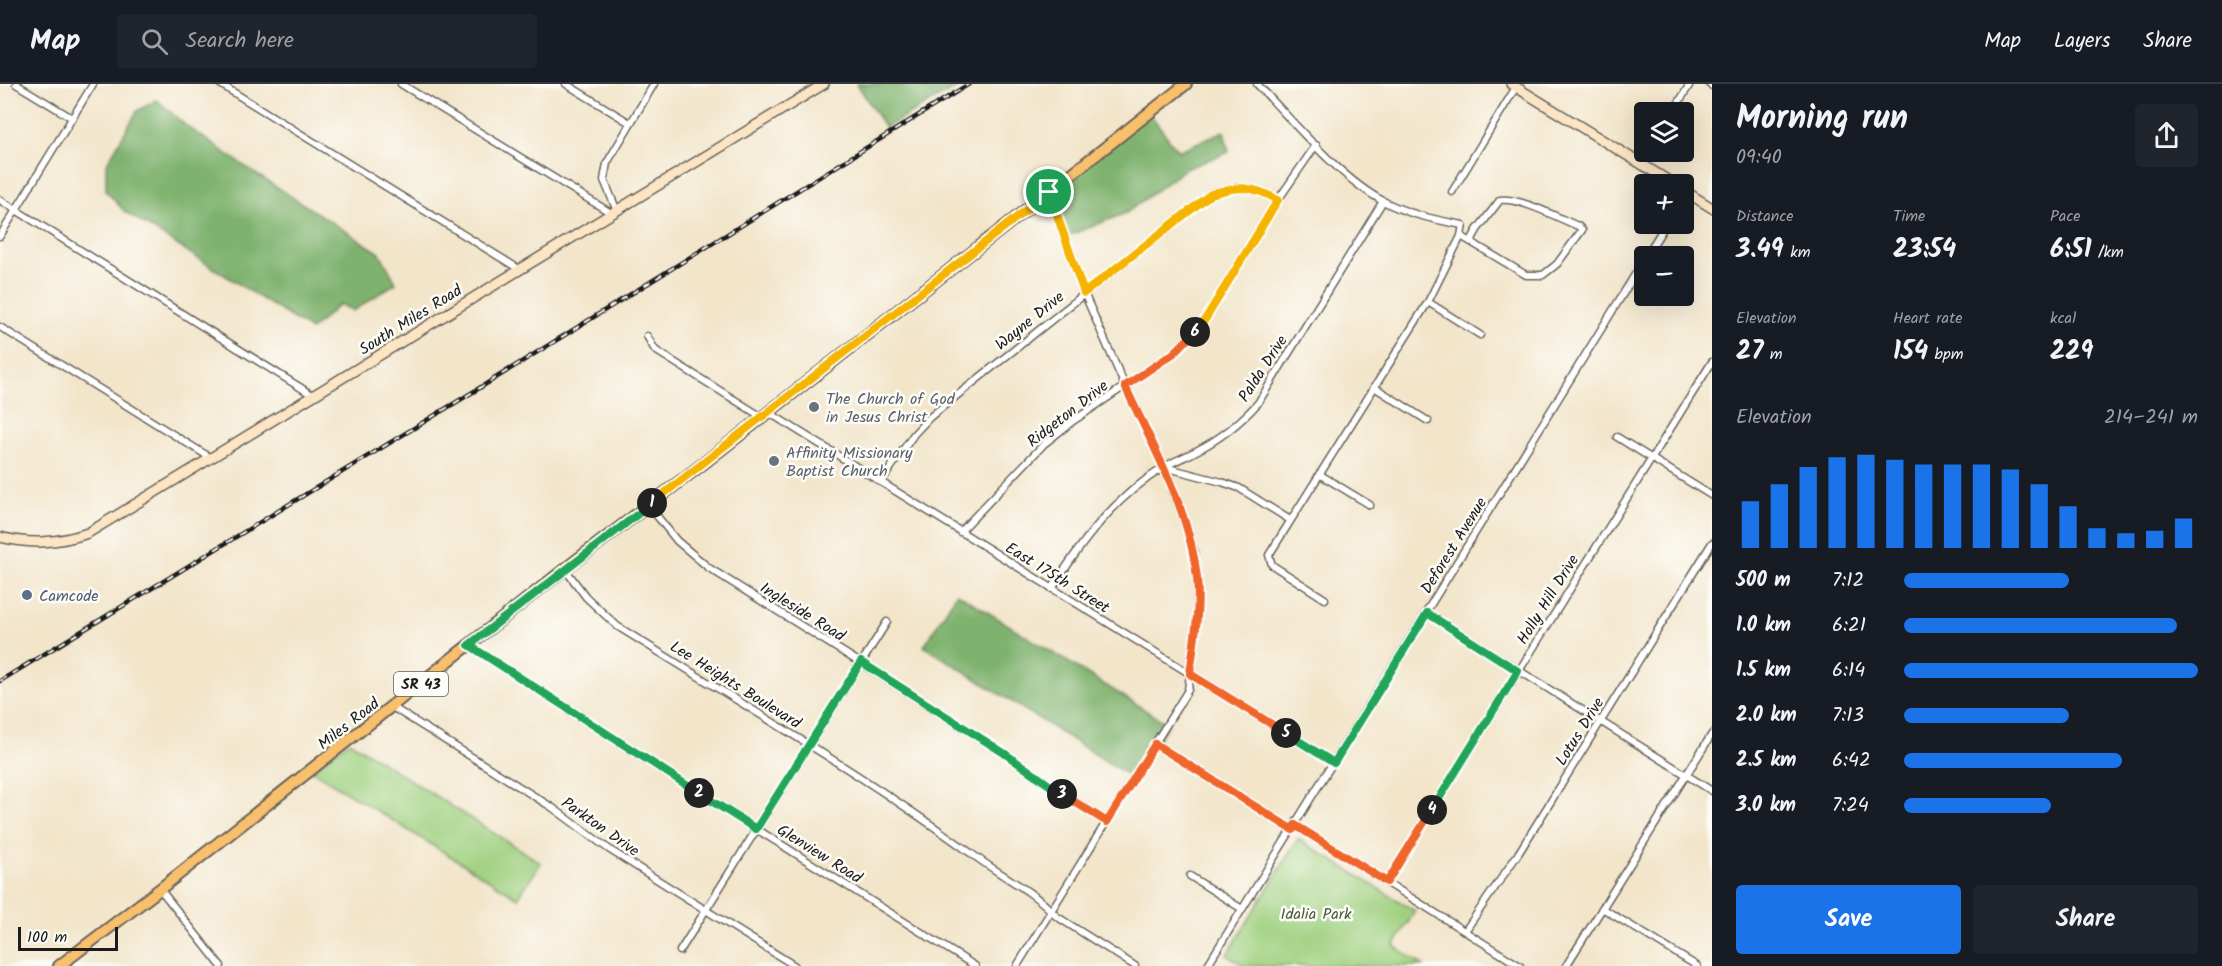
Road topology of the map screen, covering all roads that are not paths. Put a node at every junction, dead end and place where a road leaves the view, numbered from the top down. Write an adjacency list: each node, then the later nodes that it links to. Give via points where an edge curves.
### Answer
1 (16, 84): 13 (street)
2 (93, 84): 13 (street)
3 (220, 84): 31 (street)
4 (401, 84): 27 (street)
5 (567, 84): 14 (street)
6 (654, 84): 14 (street)
7 (824, 84): 27 (street, South Miles Road)
8 (1186, 84): 19 (main road, SR 43)
9 (1257, 84): 15 (street)
10 (1690, 84): 12 (street)
11 (1514, 86): 17 (street); 20 (street)
12 (1679, 102)
13 (72, 118): 26 (street)
14 (630, 123): 27 (street, via 607,163 604,180)
15 (1316, 145): 23 (street, Ridgeton Drive); 24 (street, via 1347,175)
16 (1643, 162): 17 (street)
17 (1641, 165): 18 (street)
18 (1657, 174)
19 (1049, 192): 33 (street); 42 (main road, SR 43)
20 (1452, 192)
21 (1694, 198): 25 (street)
22 (0, 200): 26 (street)
23 (1278, 200): 33 (street, Wayne Drive, via 1244,187 1211,194); 39 (street, Ridgeton Drive, via 1192,336)
24 (1383, 201): 29 (street, via 1429,218 1463,225); 47 (street, Palda Drive, via 1258,403 1226,433)
25 (1712, 208)
26 (16, 210): 28 (street); 41 (street)
27 (614, 212): 31 (street, South Miles Road)
28 (0, 236)
29 (1461, 236): 30 (street); 34 (street)
30 (1471, 241): 30 (street, via 1526,275 1543,275 1557,264 1582,230 1533,208 1500,200)
31 (519, 269): 41 (street, South Miles Road)
32 (1634, 276): 60 (street, Deforest Avenue)
33 (1084, 293): 39 (street); 49 (street, Wayne Drive, via 930,417)
34 (1428, 302): 36 (street); 40 (street)
35 (0, 327): 45 (street)
36 (1480, 335)
37 (647, 336): 42 (street, East 175th Street, via 655,350)
38 (1712, 362): 46 (street, Holly Hill Drive)
39 (1125, 386): 47 (street); 54 (street, Ridgeton Drive, via 1044,444)
40 (1374, 387): 43 (street); 48 (street)
41 (314, 396): 45 (street, South Miles Road)
42 (765, 415): 49 (street, East 175th Street); 51 (main road, Miles Road / SR 43)
43 (1428, 422)
44 (1617, 437): 46 (street)
45 (211, 458): 55 (street, South Miles Road, via 88,533 52,542)
46 (1651, 459): 50 (street); 64 (street, Holly Hill Drive)
47 (1164, 467): 53 (street, via 1239,488); 58 (street, Palda Drive, via 1116,504 1094,527); 65 (street, via 1194,551 1197,617)
48 (1319, 474): 52 (street); 53 (street)
49 (881, 482): 54 (street, East 175th Street)
50 (1712, 496)
51 (649, 506): 57 (main road, Miles Road / SR 43); 63 (street, Ingleside Road, via 677,542 709,568)
52 (1370, 506)
53 (1290, 520): 59 (street, via 1269,555 1270,561)
54 (960, 532): 58 (street, East 175th Street)
55 (0, 537)
56 (1712, 543): 67 (street, Lotus Drive)
57 (565, 569): 62 (main road, Miles Road / SR 43); 70 (street, Lee Heights Boulevard, via 586,597 617,626)
58 (1052, 589): 65 (street, East 175th Street)
59 (1325, 599)
60 (1427, 613): 64 (street); 71 (street, Deforest Avenue)
61 (887, 622): 63 (street)
62 (469, 645): 66 (main road, Miles Road / SR 43); 76 (street, Glenview Road)
63 (861, 662): 70 (street); 74 (street, Ingleside Road)
64 (1518, 671): 67 (street); 78 (street, Holly Hill Drive)
65 (1190, 674): 69 (street, via 1188,690); 71 (street, East 175th Street)
66 (392, 707): 79 (main road, Miles Road / SR 43); 82 (street, Parkton Drive)
67 (1600, 722): 72 (street); 84 (street, Lotus Drive)
68 (1712, 734): 72 (street)
69 (1155, 744): 74 (street); 75 (street)
70 (808, 746): 76 (street); 83 (street, Lee Heights Boulevard, via 917,814)
71 (1334, 763): 75 (street, Deforest Avenue)
72 (1686, 776): 73 (street); 81 (street)
73 (1712, 791)
74 (1107, 822): 83 (street)
75 (1294, 827): 78 (street); 80 (street, Deforest Avenue)
76 (756, 829): 82 (street); 89 (street, Glenview Road)
77 (1190, 876): 80 (street)
78 (1387, 882): 84 (street)
79 (160, 889): 86 (main road, Miles Road / SR 43); 87 (street)
80 (1242, 909): 92 (street, Deforest Avenue)
81 (1602, 909): 94 (street); 95 (street)
82 (706, 910): 85 (street); 88 (street, Parkton Drive)
83 (1052, 911): 90 (street); 91 (street, Lee Heights Boulevard)
84 (1465, 931): 93 (street)
85 (680, 951)
86 (59, 966)
87 (221, 966)
88 (795, 966)
89 (975, 966)
90 (1017, 966)
91 (1136, 966)
92 (1207, 966)
93 (1520, 966)
94 (1566, 966)
95 (1697, 966)

